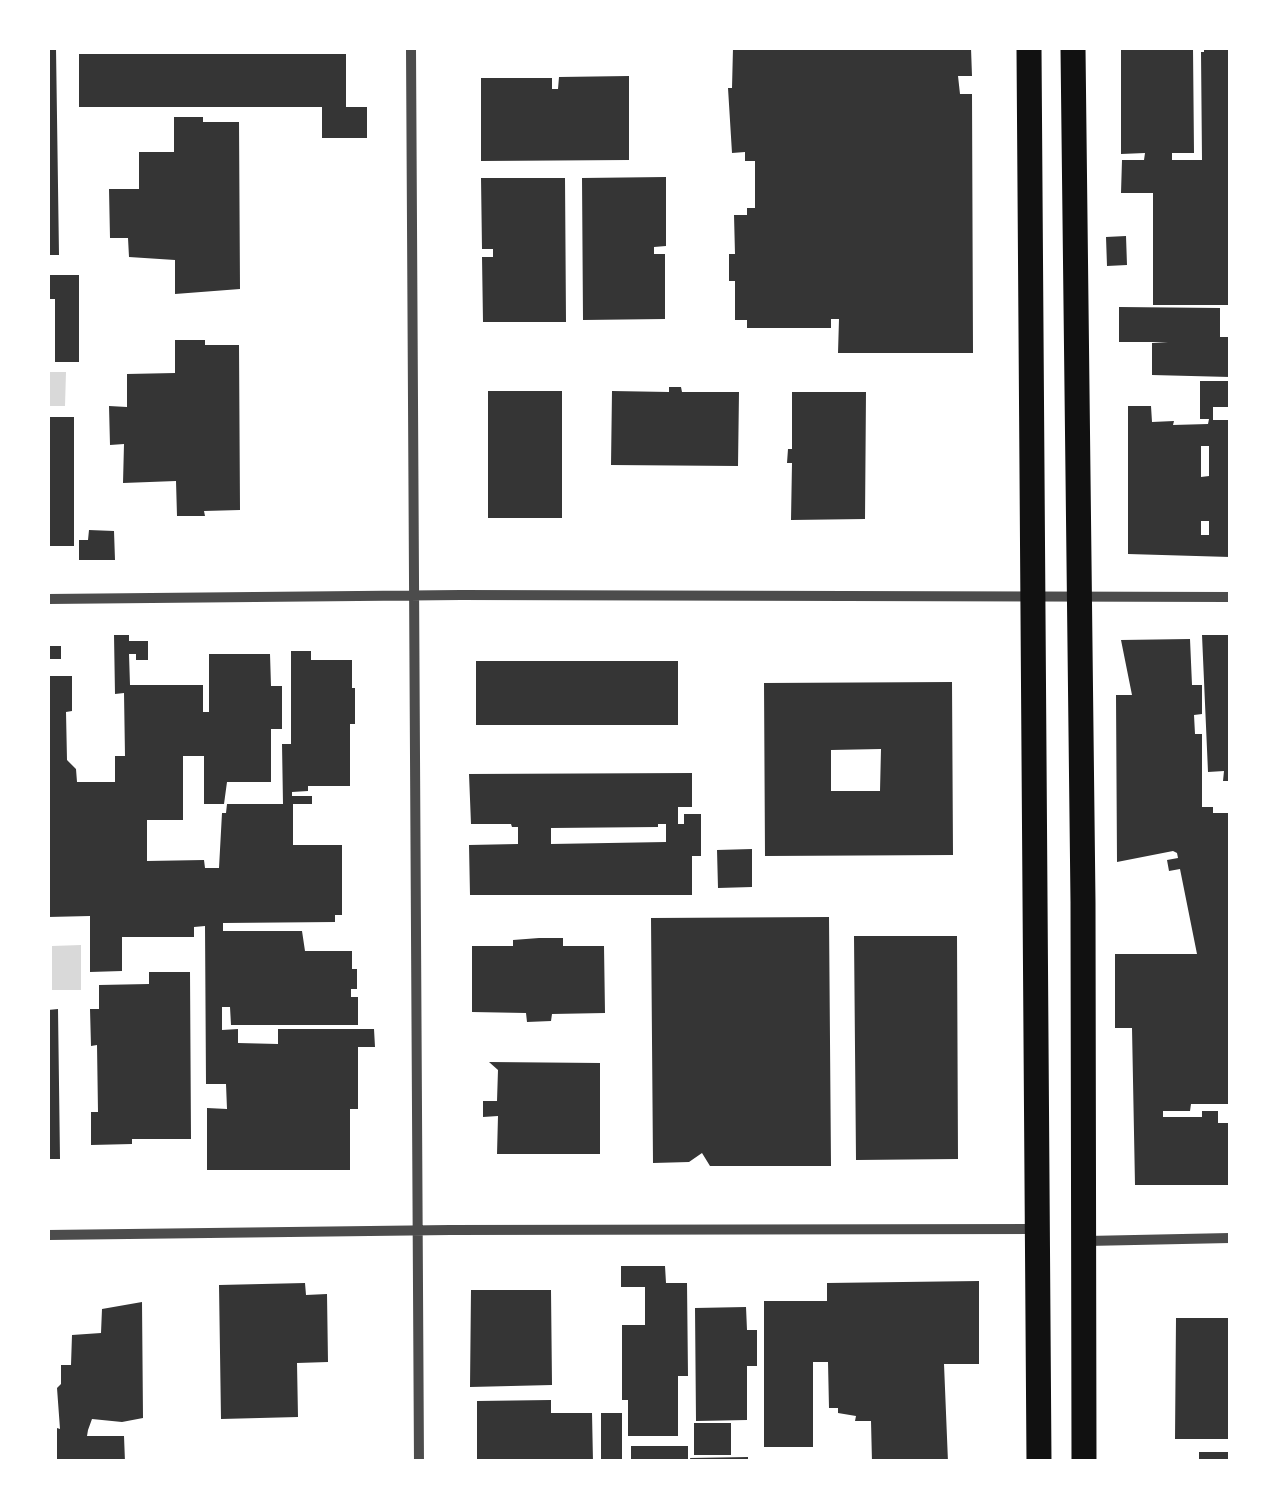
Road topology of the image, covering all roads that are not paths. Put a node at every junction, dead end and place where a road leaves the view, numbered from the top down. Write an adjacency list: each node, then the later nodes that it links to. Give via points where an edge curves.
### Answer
1 (411, 48): 4 (street)
2 (1029, 48): 6 (main road)
3 (1073, 48): 7 (main road)
4 (413, 595): 6 (street); 8 (street); 10 (street)
5 (1230, 597): 7 (street)
6 (1031, 598): 7 (street); 9 (main road)
7 (1078, 598): 13 (main road)
8 (48, 599)
9 (1038, 1229): 10 (street); 15 (main road)
10 (416, 1230): 11 (street); 14 (street)
11 (48, 1236)
12 (1230, 1238): 13 (street)
13 (1081, 1241): 16 (main road)
14 (419, 1462)
15 (1039, 1462)
16 (1084, 1462)

